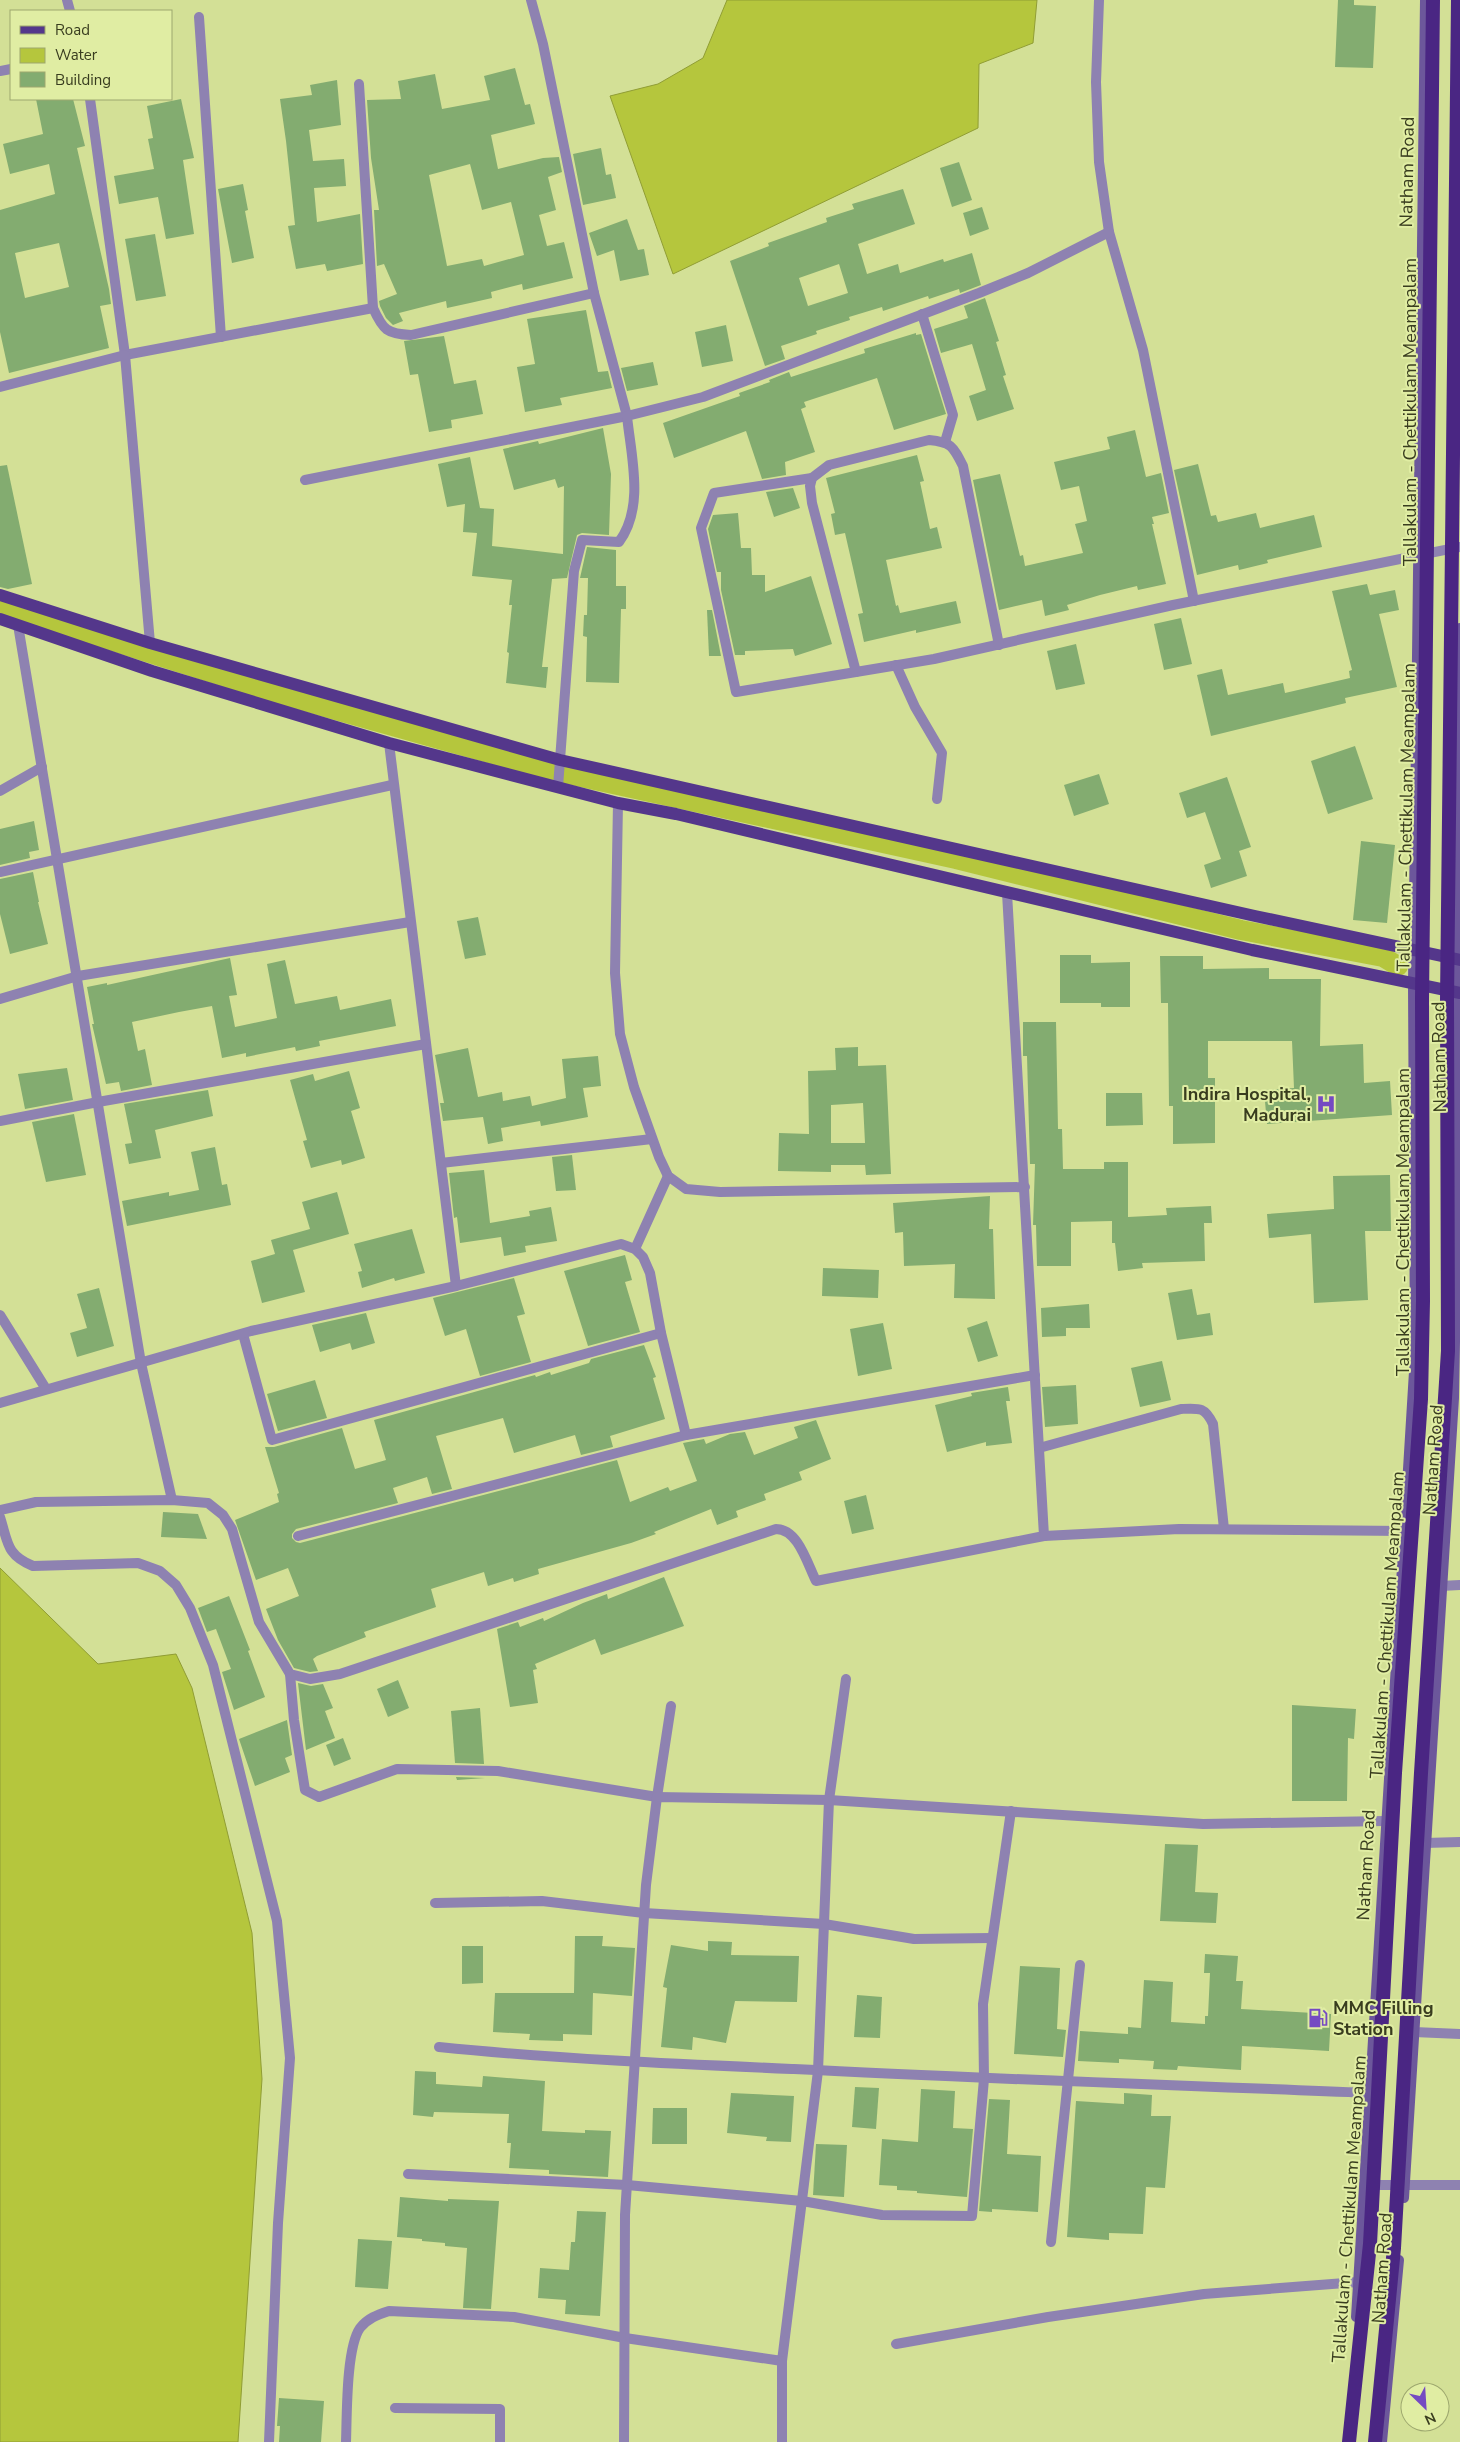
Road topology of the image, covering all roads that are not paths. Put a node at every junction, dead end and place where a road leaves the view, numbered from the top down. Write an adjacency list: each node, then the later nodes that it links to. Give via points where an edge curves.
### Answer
1 (531, 0): 10 (street)
2 (1100, 0): 9 (street, via 1096,82 1099,162)
3 (1425, 0): 21 (main road, Natham Road)
4 (1433, 0): 118 (highway, Tallakulam - Chettikulam Meampalam, bridge, via 1422,1363 1370,2244)
5 (1458, 0): 119 (highway, bridge, via 1447,1000 1448,1351 1394,2248)
6 (199, 17): 13 (street)
7 (359, 84): 11 (street)
8 (90, 100): 14 (street)
9 (1110, 232): 12 (street, via 1028,273); 23 (street, via 1143,350)
10 (594, 293): 11 (street, via 411,335 393,334 381,324); 16 (street)
11 (373, 308): 13 (street)
12 (922, 314): 16 (street, via 703,397); 17 (street, via 953,415)
13 (221, 337): 14 (street)
14 (125, 354): 15 (street); 27 (street)
15 (0, 387)
16 (627, 416): 19 (street); 33 (street, via 634,503 627,532 619,542 582,540 571,600)
17 (945, 442): 18 (street, via 929,440 829,465); 28 (street, via 955,450 963,466)
18 (812, 478): 30 (street, via 812,503); 30 (street, via 714,493 701,528 736,692)
19 (305, 480)
20 (1460, 547): 21 (street)
21 (1420, 554): 23 (street); 45 (main road, Natham Road)
22 (0, 595): 27 (main road)
23 (1194, 601): 28 (street)
24 (0, 619): 25 (main road)
25 (18, 625): 32 (main road, via 152,671); 34 (street)
26 (1460, 628): 31 (main road, Natham Road)
27 (150, 643): 33 (main road)
28 (999, 644): 29 (street)
29 (896, 666): 30 (street); 38 (street, via 914,707 942,753)
30 (856, 672)
31 (1460, 708): 41 (main road, Natham Road)
32 (389, 743): 35 (main road); 36 (street)
33 (560, 764): 35 (street); 45 (main road)
34 (42, 767): 37 (street); 40 (street)
35 (558, 783): 39 (main road)
36 (392, 785): 40 (street); 44 (street)
37 (0, 792)
38 (937, 799)
39 (618, 803): 43 (main road); 54 (street, via 615,973 620,1034)
40 (58, 859): 42 (street); 47 (street)
41 (1459, 864): 46 (main road, Natham Road)
42 (0, 872)
43 (1007, 893): 48 (main road); 57 (street)
44 (410, 922): 47 (street); 51 (street)
45 (1414, 949): 46 (main road); 48 (main road, Natham Road)
46 (1457, 959): 49 (main road, Natham Road)
47 (78, 976): 50 (street); 52 (street)
48 (1414, 984): 49 (main road); 73 (main road, Natham Road, via 1415,1355)
49 (1457, 992): 77 (main road, Natham Road, via 1456,1337)
50 (0, 999)
51 (426, 1044): 52 (street); 55 (street)
52 (98, 1102): 53 (street); 63 (street)
53 (0, 1121)
54 (652, 1139): 55 (street); 56 (street)
55 (441, 1163): 59 (street)
56 (668, 1176): 57 (street, via 686,1189 720,1192); 58 (street)
57 (1025, 1187): 64 (street)
58 (635, 1249): 59 (street, via 621,1244); 61 (street, via 643,1257 650,1273)
59 (456, 1286): 62 (street)
60 (0, 1315): 65 (street)
61 (661, 1333): 62 (street, via 272,1440); 67 (street)
62 (243, 1334): 63 (street)
63 (141, 1363): 65 (street); 69 (street)
64 (1035, 1375): 67 (street); 68 (street)
65 (46, 1389): 66 (street)
66 (0, 1403)
67 (686, 1435): 74 (street)
68 (1039, 1448): 72 (street, via 1182,1409 1198,1408 1208,1413 1213,1424); 75 (street)
69 (172, 1500): 70 (street, via 36,1502); 78 (street, via 208,1502 223,1515 232,1529 260,1622)
70 (0, 1510)
71 (0, 1517): 112 (street, via 10,1548 18,1560 33,1566 138,1563 160,1571 176,1585 190,1608 213,1665 277,1921 290,2058 278,2222)
72 (1224, 1529): 73 (street); 75 (street)
73 (1404, 1532): 84 (main road, Natham Road)
74 (298, 1536)
75 (1044, 1536): 78 (street, via 816,1581 793,1535 785,1529 776,1529 340,1674 310,1679)
76 (1460, 1585): 77 (street)
77 (1441, 1586): 86 (main road, Natham Road)
78 (290, 1674): 81 (street, via 305,1790 319,1797 397,1769 498,1771)
79 (846, 1679): 82 (street)
80 (671, 1706): 81 (street)
81 (657, 1797): 82 (street); 88 (street)
82 (829, 1800): 83 (street); 89 (street)
83 (1011, 1811): 84 (street, via 1203,1824); 90 (street)
84 (1385, 1821): 99 (main road, Natham Road)
85 (1460, 1842): 86 (street)
86 (1425, 1843): 92 (main road, Natham Road)
87 (435, 1903): 88 (street, via 542,1901)
88 (644, 1913): 89 (street); 95 (street)
89 (824, 1924): 90 (street, via 914,1939); 96 (street)
90 (991, 1938): 97 (street, via 983,2004)
91 (1080, 1965): 98 (street)
92 (1414, 2032): 93 (street); 101 (main road, Natham Road)
93 (1460, 2034)
94 (439, 2047): 95 (street)
95 (635, 2062): 96 (street); 103 (street)
96 (818, 2070): 97 (street); 105 (street)
97 (984, 2079): 98 (street); 105 (street, via 972,2216 882,2215)
98 (1069, 2081): 99 (street); 106 (street)
99 (1369, 2093): 104 (main road, Natham Road)
100 (408, 2174): 103 (street)
101 (1404, 2184): 102 (street); 104 (street); 120 (main road, Natham Road, via 1395,2322)
102 (1460, 2184)
103 (627, 2185): 105 (street); 108 (street)
104 (1364, 2185): 107 (main road, Natham Road)
105 (802, 2201): 110 (street)
106 (1051, 2242)
107 (1358, 2282): 109 (street, via 1204,2294 1048,2316); 117 (main road, Natham Road)
108 (625, 2338): 110 (street); 113 (street, via 514,2317 389,2311 372,2317 360,2328 354,2343); 115 (street)
109 (896, 2344)
110 (782, 2362): 116 (street)
111 (396, 2408): 114 (street, via 500,2409)
112 (269, 2442)
113 (346, 2442)
114 (500, 2442)
115 (624, 2442)
116 (782, 2442)
117 (1343, 2442)
118 (1349, 2442)
119 (1375, 2442)
120 (1382, 2442)

